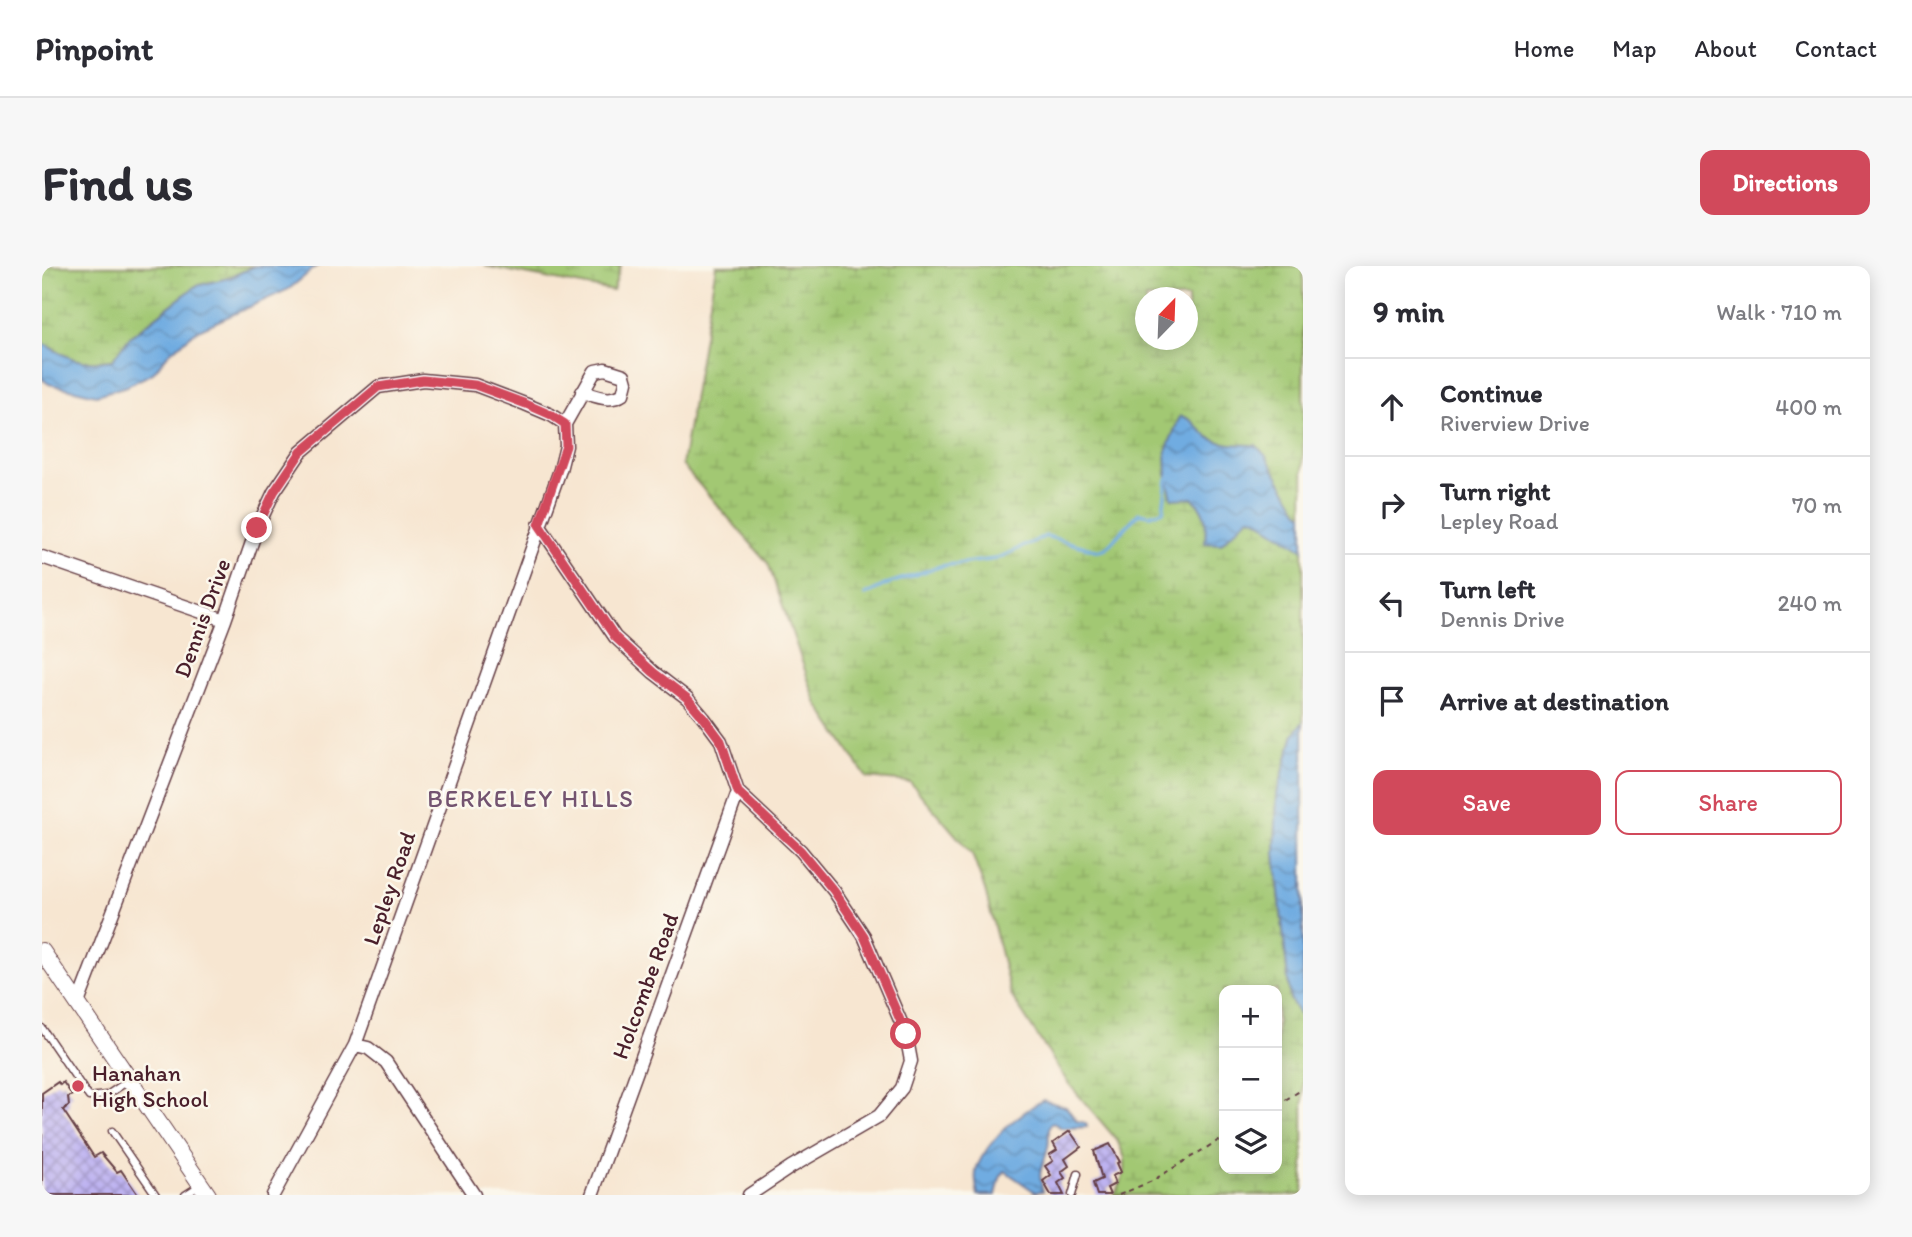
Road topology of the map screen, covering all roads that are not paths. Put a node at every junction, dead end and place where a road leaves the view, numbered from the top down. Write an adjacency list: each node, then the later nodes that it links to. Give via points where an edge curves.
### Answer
1 (582, 392): 2 (street)
2 (565, 424): 3 (street, Lepley Road, via 566,446); 5 (street, Dennis Drive, via 475,385 423,380 378,387 301,452 274,492)
3 (539, 525): 6 (street, via 615,637 704,718 721,741); 10 (street, Lepley Road)
4 (42, 557): 5 (street)
5 (225, 620): 8 (street, Dennis Drive)
6 (738, 792): 19 (street, Holcombe Road); 20 (street, via 801,851 864,936 906,1034 911,1061 902,1088 879,1115)
7 (42, 951): 8 (street)
8 (78, 1003): 11 (street)
9 (42, 1028): 11 (lane, via 89,1097 107,1095)
10 (355, 1045): 17 (street, Lepley Road); 18 (street, via 368,1048 386,1062)
11 (130, 1080): 14 (street)
12 (112, 1130): 15 (lane)
13 (1078, 1174): 21 (lane)
14 (204, 1190): 16 (lane)
15 (156, 1195)
16 (185, 1195)
17 (273, 1195)
18 (474, 1195)
19 (592, 1195)
20 (749, 1195)
21 (1072, 1195)

